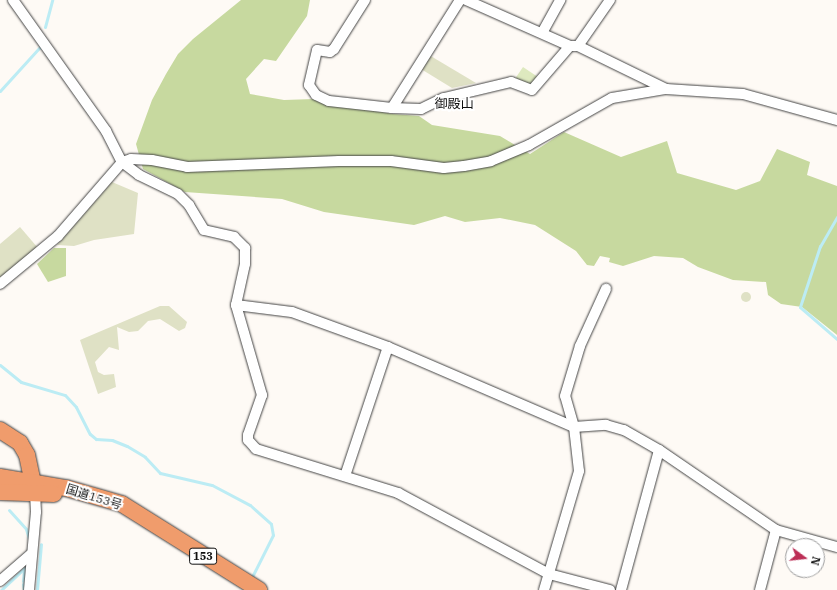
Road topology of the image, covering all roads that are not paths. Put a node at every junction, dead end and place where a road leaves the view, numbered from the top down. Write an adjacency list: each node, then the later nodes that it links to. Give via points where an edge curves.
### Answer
1 (13, 0): 13 (street, via 106,131)
2 (365, 0): 11 (street, via 334,49 330,52 316,50 309,85 316,95 329,101)
3 (460, 0): 11 (street)
4 (466, 0): 7 (street)
5 (560, 0): 8 (street)
6 (610, 0): 9 (street)
7 (484, 4): 8 (street)
8 (542, 33): 9 (street)
9 (574, 46): 10 (street); 11 (street, via 532,90 511,82 444,98 421,109)
10 (666, 89): 12 (street, via 743,94); 13 (street, via 612,98 529,145 491,161 464,166 444,168 392,161 339,161 207,168 152,160 131,159)
11 (392, 108)
12 (837, 120)
13 (122, 162): 14 (street, via 58,236); 16 (street, via 139,175 178,194 189,205 204,230 226,234 241,241 247,256)
14 (0, 284)
15 (606, 289): 18 (street, via 580,346 565,396)
16 (236, 305): 17 (street, via 292,312); 21 (street, via 262,395 248,440 256,449)
17 (388, 347): 18 (street); 21 (street)
18 (574, 426): 20 (street, via 606,425 624,430); 28 (street, via 579,471)
19 (0, 430): 23 (highway, via 20,443 28,455)
20 (659, 450): 25 (street); 34 (street)
21 (345, 476): 28 (street, via 398,493)
22 (0, 478): 23 (highway, 国道153号 / 153)
23 (34, 488): 24 (highway, 国道153号 / 153); 27 (street, via 36,512); 31 (highway, 国道153号 / 153, via 89,499 111,506 145,523 148,522)
24 (0, 492)
25 (776, 530): 26 (street); 35 (street)
26 (837, 547)
27 (30, 554): 29 (street); 30 (street)
28 (549, 574): 32 (street); 33 (street)
29 (0, 581)
30 (29, 590)
31 (259, 590)
32 (544, 590)
33 (610, 590)
34 (621, 590)
35 (760, 590)

